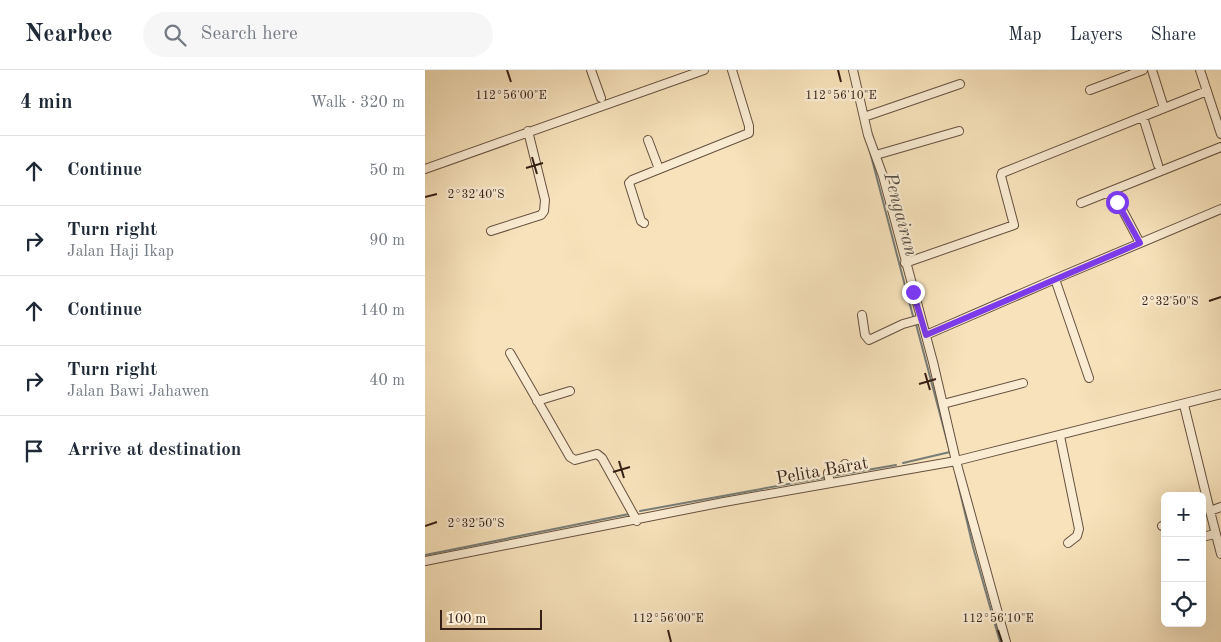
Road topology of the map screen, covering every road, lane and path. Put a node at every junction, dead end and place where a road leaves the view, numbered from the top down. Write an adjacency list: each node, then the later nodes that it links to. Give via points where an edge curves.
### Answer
1 (591, 70): 12 (street)
2 (704, 70): 8 (street)
3 (732, 70): 23 (street, via 749,133)
4 (853, 70): 15 (street)
5 (1143, 70): 10 (street)
6 (1152, 70): 13 (street)
7 (1201, 70): 11 (street)
8 (688, 73): 16 (street)
9 (959, 84): 15 (street)
10 (1090, 90)
11 (1207, 91): 13 (street); 18 (street)
12 (601, 98)
13 (1165, 108): 14 (street)
14 (1143, 116): 22 (street); 31 (street, via 1002,173 1014,224)
15 (864, 117): 21 (street)
16 (529, 131): 24 (street); 29 (street, via 545,200 544,211 541,215)
17 (959, 131): 21 (street)
18 (1221, 134)
19 (648, 140): 23 (street)
20 (1221, 147): 25 (street)
21 (876, 154): 31 (street)
22 (1158, 165)
23 (659, 168): 28 (street, via 629,183)
24 (425, 169)
25 (1108, 193): 26 (street); 30 (street, via 1122,210)
26 (1081, 203)
27 (1221, 209): 30 (street)
28 (644, 223)
29 (491, 231)
30 (1140, 243): 32 (street)
31 (905, 263): 34 (street)
32 (1055, 280): 35 (street); 37 (street)
33 (863, 315): 34 (street, via 865,335 869,340)
34 (921, 319): 35 (street)
35 (926, 335): 42 (street)
36 (510, 353): 41 (street)
37 (1089, 378)
38 (1023, 383): 42 (street)
39 (570, 391): 41 (street)
40 (1221, 394): 43 (street, Pelita Barat)
41 (537, 401): 50 (street, via 571,459 593,454 602,458)
42 (943, 404): 45 (street)
43 (1184, 405): 44 (street, Pelita Barat); 49 (street)
44 (1060, 436): 45 (street, Pelita Barat); 53 (street, via 1079,529 1077,536)
45 (956, 461): 47 (street, Pelita Barat); 56 (street)
46 (845, 464): 47 (street, via 828,473)
47 (830, 483): 50 (street, Pelita Barat)
48 (1221, 507): 49 (street)
49 (1207, 510): 51 (street)
50 (637, 520): 55 (street, Pelita Barat)
51 (1215, 534): 52 (street); 54 (street)
52 (1206, 536)
53 (1068, 542)
54 (1221, 554)
55 (425, 561)
56 (1006, 642)

